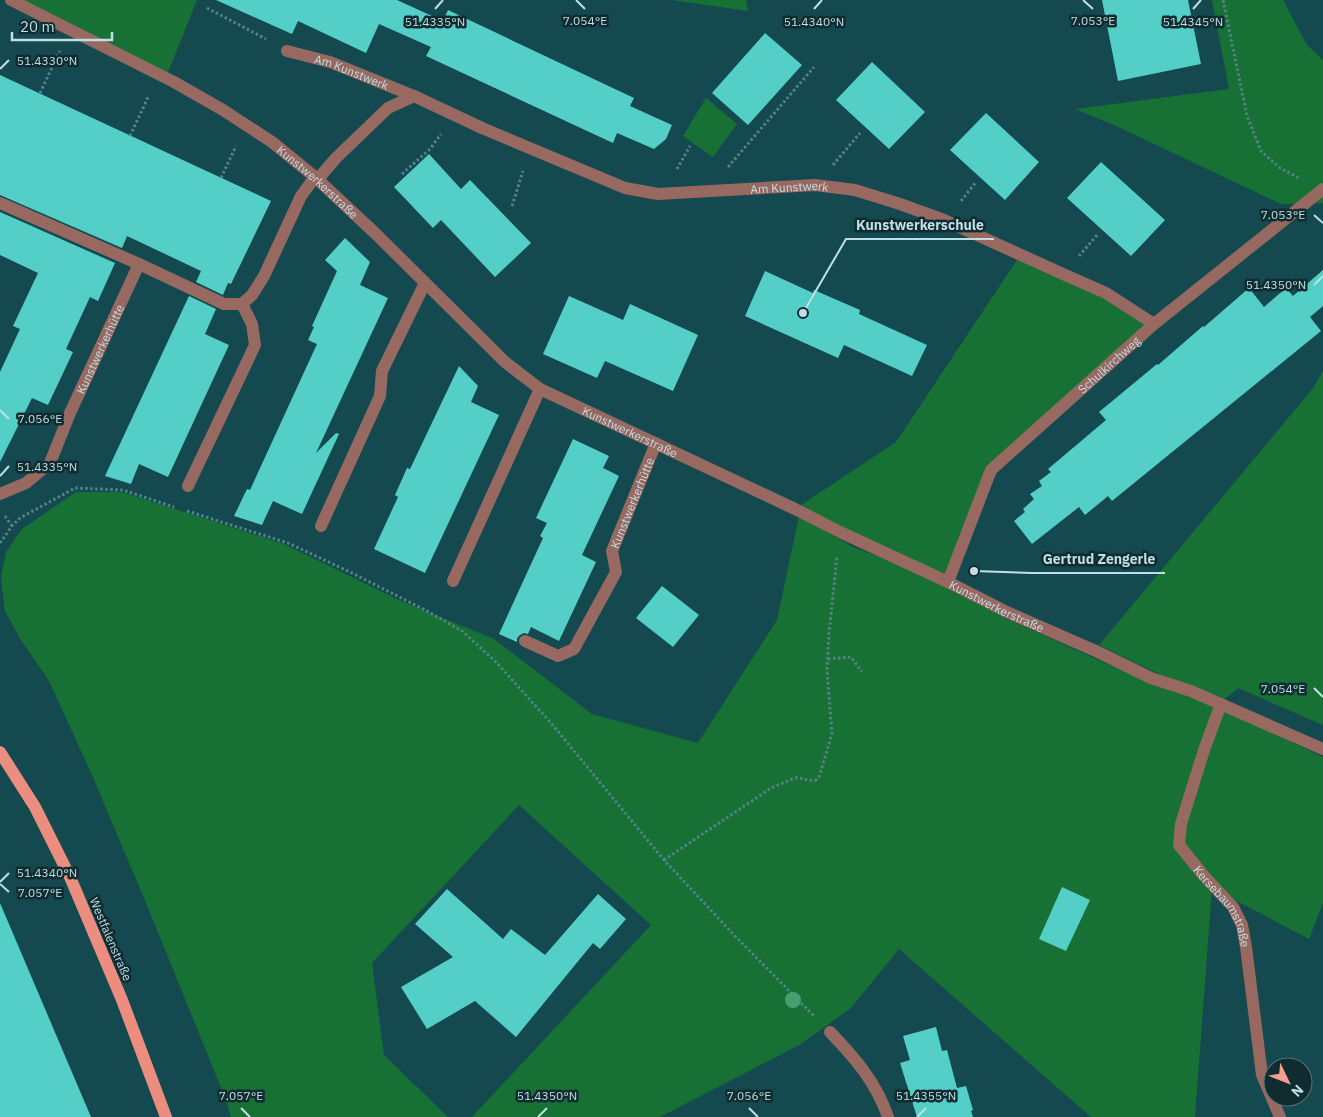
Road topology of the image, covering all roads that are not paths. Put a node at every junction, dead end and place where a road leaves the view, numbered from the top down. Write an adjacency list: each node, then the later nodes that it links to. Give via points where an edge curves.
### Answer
1 (11, 0): 4 (street, Kunstwerkerstraße, via 223,110 272,142)
2 (287, 51): 3 (street, Am Kunstwerk, via 330,62)
3 (414, 96): 4 (street, Am Kunstwerk, via 388,108); 10 (street, Am Kunstwerk, via 625,188 658,194 815,185 855,190 944,220 1106,293)
4 (316, 178): 8 (street, Kunstwerkerstraße); 9 (street, via 301,196 264,276)
5 (1322, 189): 10 (street, Schulkirchweg)
6 (0, 203): 7 (street)
7 (140, 264): 9 (street, via 224,304); 14 (street, Kunstwerkerhütte, via 50,463 26,483)
8 (426, 283): 11 (street, Kunstwerkerstraße, via 505,362); 15 (street, via 382,371 380,396)
9 (242, 304): 13 (street, via 252,324 255,345)
10 (1154, 324): 17 (street, Schulkirchweg, via 991,470)
11 (540, 389): 12 (street, Kunstwerkerstraße); 16 (street)
12 (656, 443): 17 (street, Kunstwerkerstraße); 18 (street, Kunstwerkerhütte, via 612,550 616,572 574,649 558,656)
13 (188, 486)
14 (0, 494)
15 (321, 526)
16 (453, 581)
17 (948, 582): 19 (street, Kunstwerkerstraße, via 1151,678)
18 (526, 641)
19 (1221, 704): 20 (street, Kunstwerkerstraße); 25 (street, Kersebaumstraße, via 1180,824 1179,845 1233,907 1242,925 1262,1075)
20 (1323, 749)
21 (0, 752): 23 (main road, Westfalenstraße, via 35,806 70,877 122,1000)
22 (830, 1032): 24 (street, via 867,1073 879,1092)
23 (166, 1117)
24 (888, 1117)
25 (1280, 1117)

